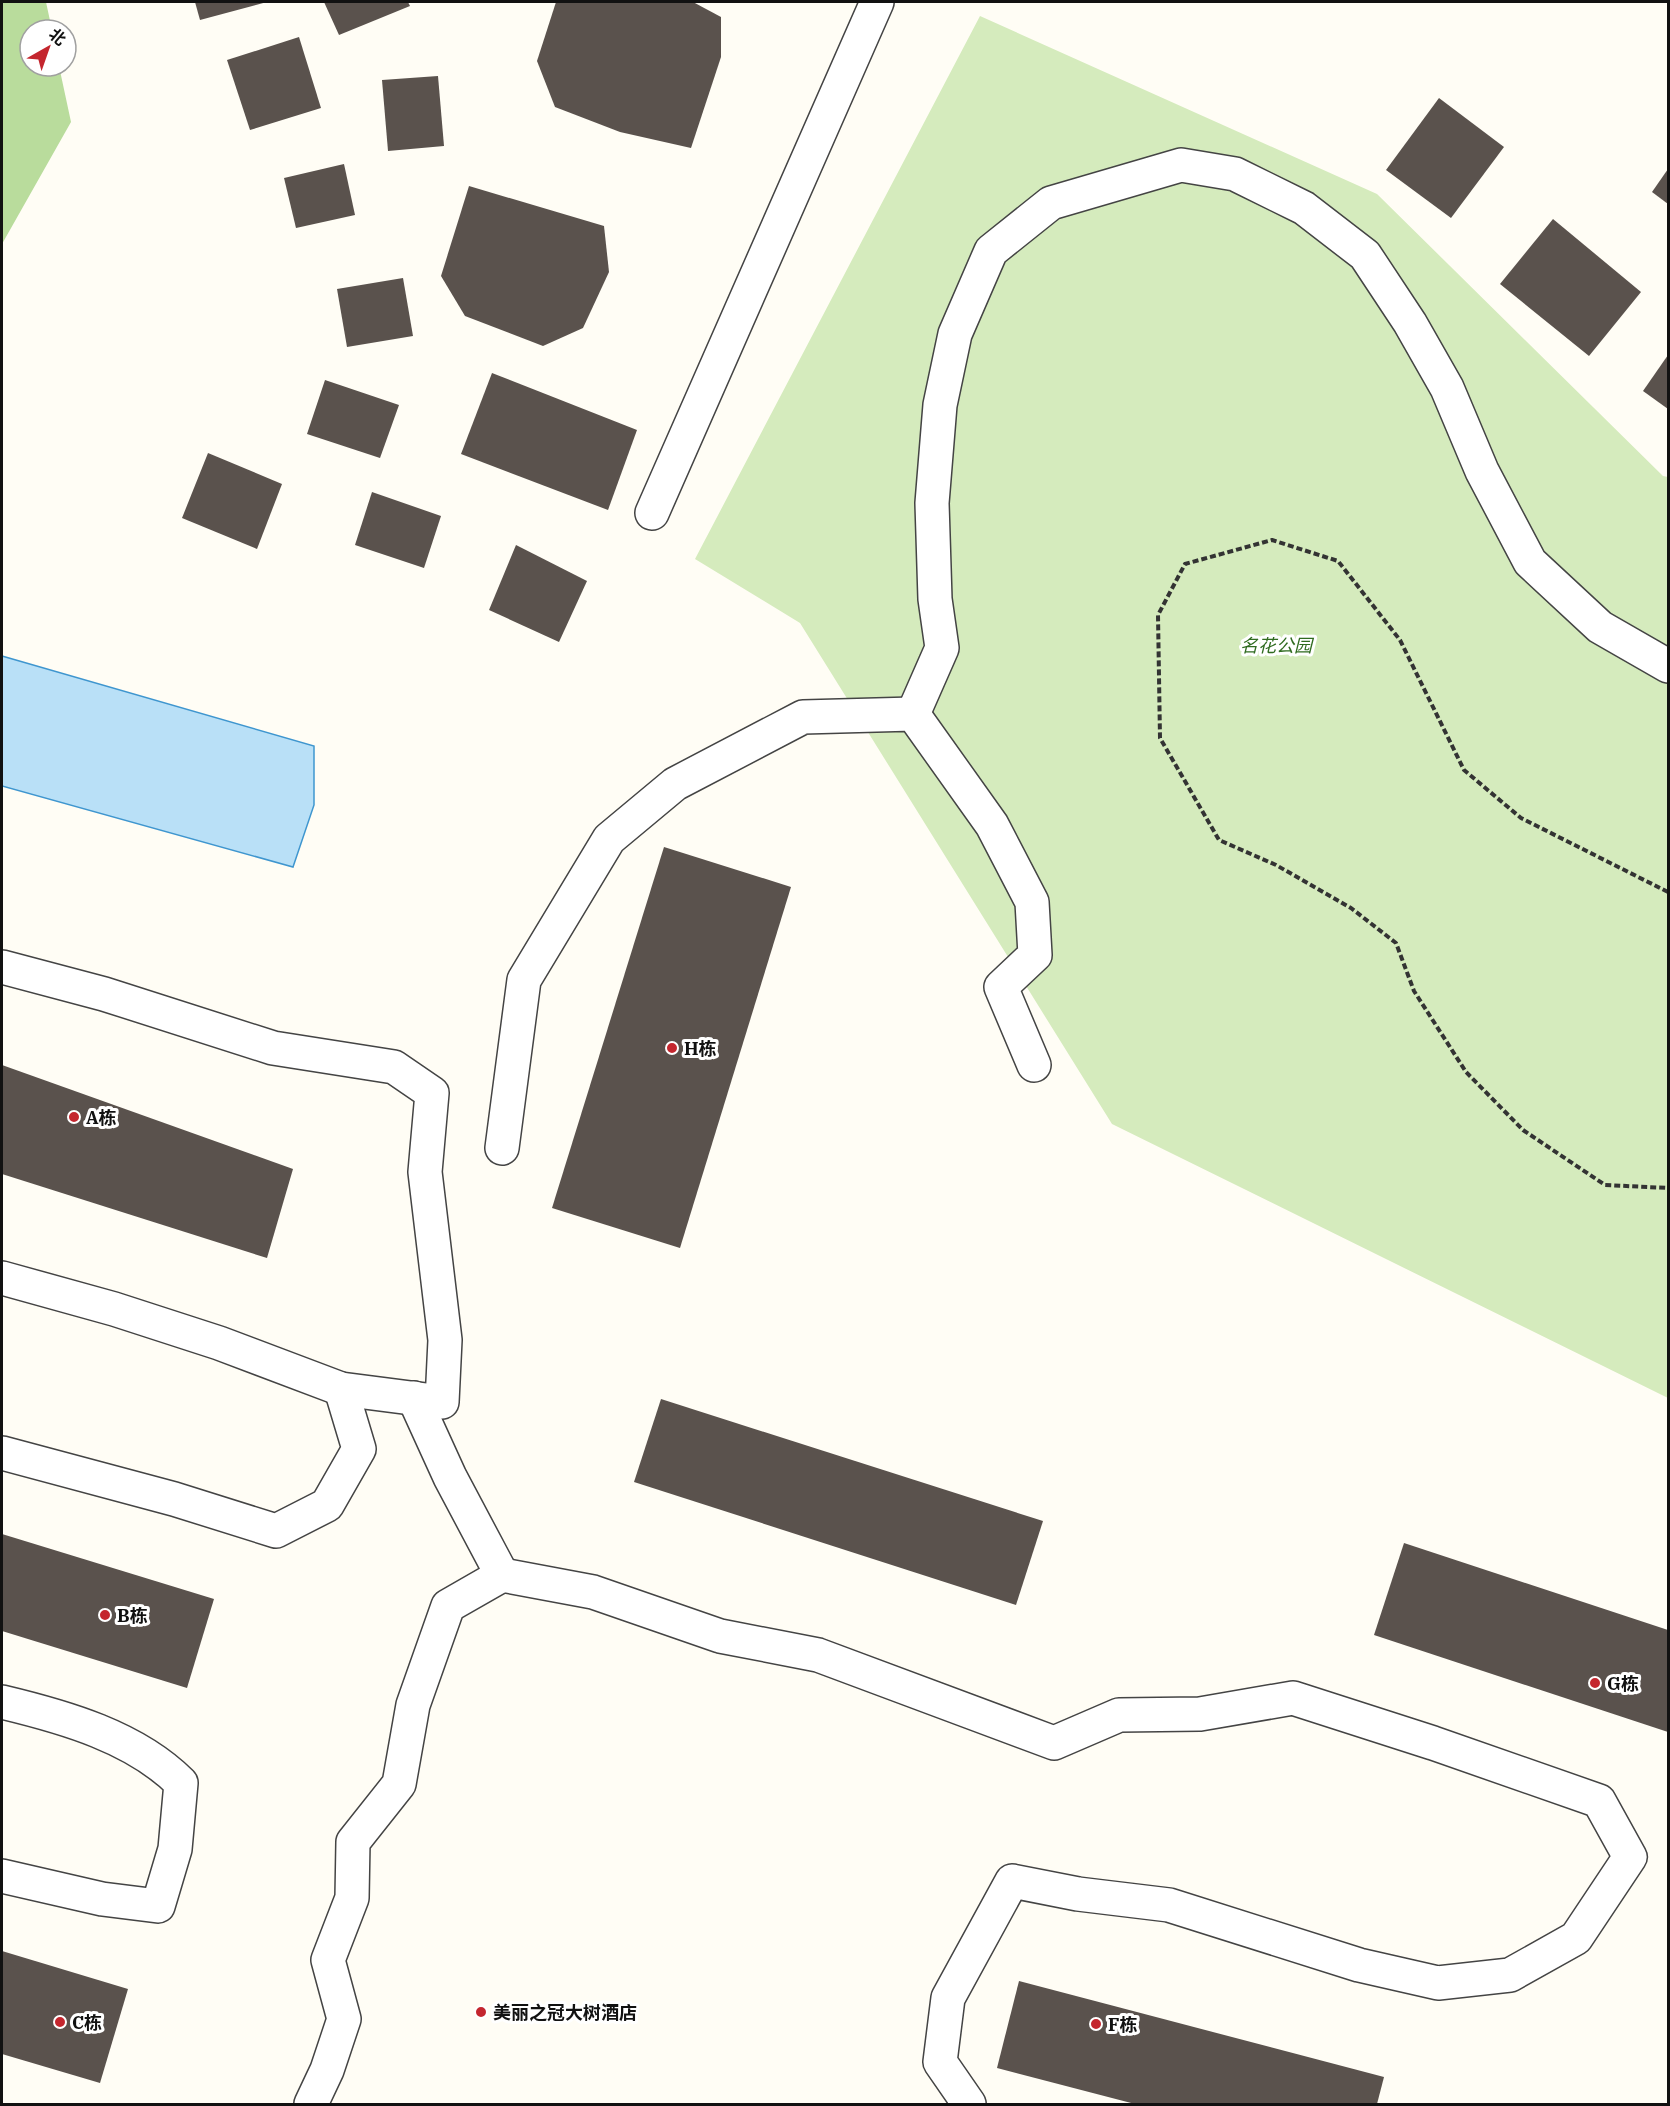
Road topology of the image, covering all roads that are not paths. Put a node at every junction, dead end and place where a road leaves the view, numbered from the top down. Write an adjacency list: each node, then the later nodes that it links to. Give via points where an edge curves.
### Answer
1 (877, 2): 2 (street)
2 (652, 513)
3 (1668, 666): 4 (street, via 1600,627 1530,562 1482,471 1447,388 1365,255 1304,207 1245,178 1181,165 1052,203 991,251 955,334 940,405 932,503 935,599 942,648)
4 (913, 714): 6 (street, via 992,825 1032,902 1035,955 1001,987); 7 (street, via 803,717 675,784 609,840 524,980)
5 (2, 968): 10 (street, via 104,994 273,1048 394,1067 432,1093 425,1172 445,1340 442,1402)
6 (1034, 1065)
7 (501, 1148)
8 (2, 1278): 9 (street, via 209,1340)
9 (341, 1389): 10 (street); 11 (street, via 359,1449 327,1505 276,1531)
10 (414, 1398): 12 (street, via 450,1478)
11 (2, 1453)
12 (502, 1575): 15 (street, via 448,1606 413,1705 399,1784 353,1842 352,1898 328,1960 344,2019); 16 (street, via 593,1592 720,1636 818,1655 1054,1743 1119,1715 1200,1714 1293,1698 1444,1746 1599,1802 1630,1857 1576,1938 1510,1975 1438,1983 1359,1965 1169,1905 1012,1881 948,1998 940,2062)
13 (2, 1702): 14 (street, via 104,1732 161,1763 182,1783 175,1849 158,1906 102,1899)
14 (2, 1876)
15 (311, 2104)
16 (969, 2104)

